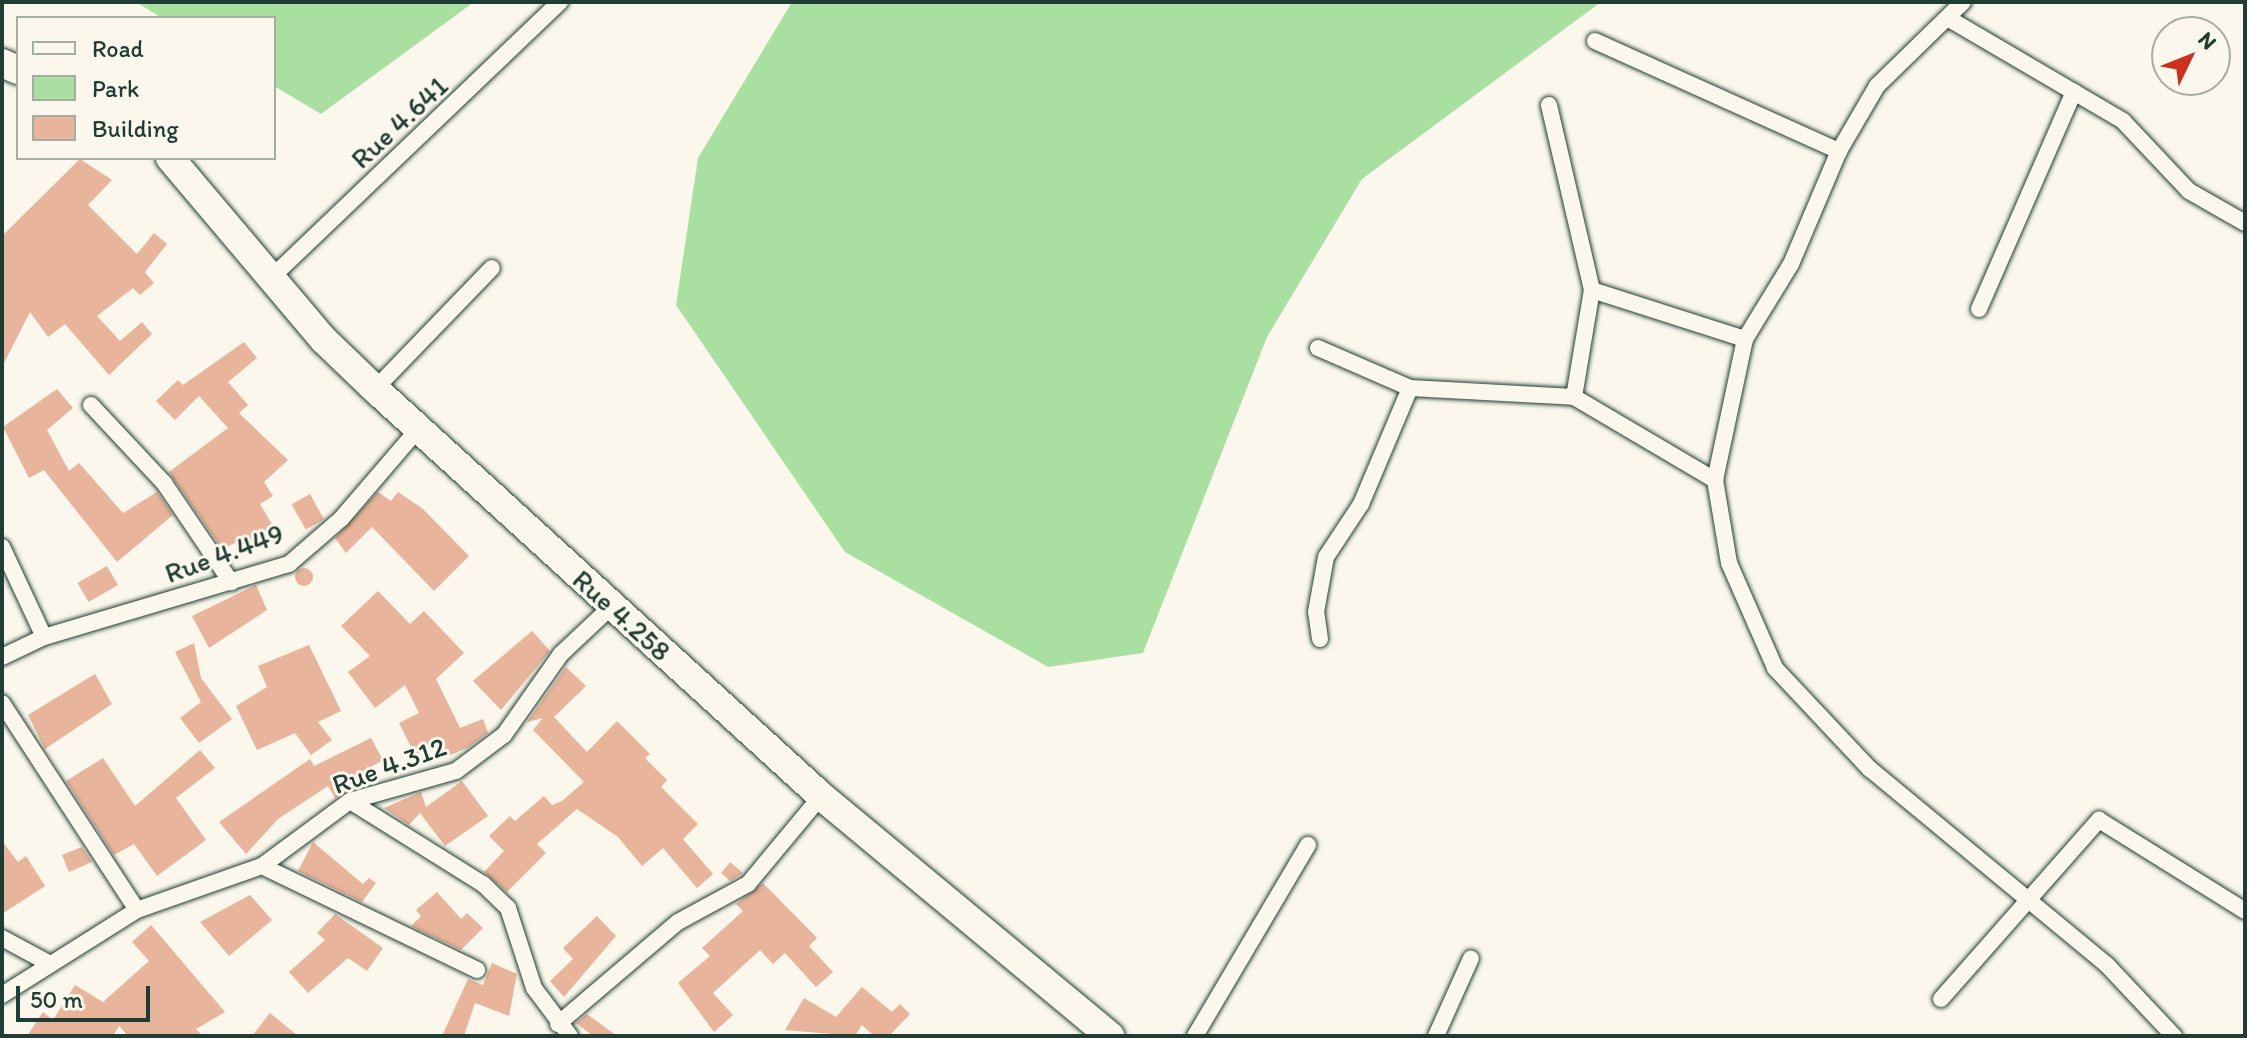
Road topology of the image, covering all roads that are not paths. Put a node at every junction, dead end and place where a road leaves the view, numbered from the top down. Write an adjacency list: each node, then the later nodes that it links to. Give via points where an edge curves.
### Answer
1 (560, 2): 11 (street, Rue 4.641)
2 (1963, 2): 3 (street)
3 (1951, 20): 5 (street); 7 (street, via 1929,29 1877,86)
4 (1595, 41): 7 (street)
5 (2074, 92): 9 (street, via 2149,143 2189,191); 13 (street)
6 (1549, 105): 12 (street)
7 (1839, 151): 14 (street, via 1791,264)
8 (172, 160): 11 (highway, Rue 4.258)
9 (2245, 223)
10 (492, 268): 17 (street)
11 (271, 278): 17 (highway, Rue 4.258)
12 (1592, 290): 14 (street); 18 (street)
13 (1979, 309)
14 (1745, 339): 21 (street)
15 (1318, 348): 16 (street)
16 (1410, 388): 18 (street); 26 (street, via 1361,504 1326,557 1316,612)
17 (375, 389): 20 (highway, Rue 4.258)
18 (1574, 397): 21 (street)
19 (91, 405): 23 (street, via 164,483)
20 (419, 428): 23 (street, Rue 4.449, via 319,540 289,564); 24 (highway, Rue 4.258)
21 (1715, 480): 33 (street, via 1729,563 1775,668 1870,769)
22 (2, 547): 25 (street)
23 (231, 582): 25 (street, Rue 4.449)
24 (612, 606): 29 (highway, Rue 4.258); 30 (street, Rue 4.312, via 561,654 504,735 456,771)
25 (44, 637): 27 (street, Rue 4.449)
26 (1320, 639)
27 (2, 657)
28 (2, 703): 34 (street)
29 (821, 796): 42 (street, via 748,884 678,922); 43 (highway, Rue 4.258)
30 (350, 801): 32 (street, Rue 4.312); 42 (street, via 483,884 508,908 534,988)
31 (1308, 845): 44 (street)
32 (262, 866): 34 (street, Rue 4.312); 39 (street)
33 (2024, 898): 35 (street, via 2099,820); 41 (street); 46 (street, via 2137,993)
34 (137, 910): 38 (street, Rue 4.312)
35 (2245, 911)
36 (2, 938): 38 (street)
37 (1471, 958): 45 (street)
38 (50, 964): 40 (street, Rue 4.312)
39 (477, 970)
40 (2, 995)
41 (1941, 999)
42 (564, 1030)
43 (1110, 1036)
44 (1195, 1036)
45 (1436, 1036)
46 (2174, 1036)

